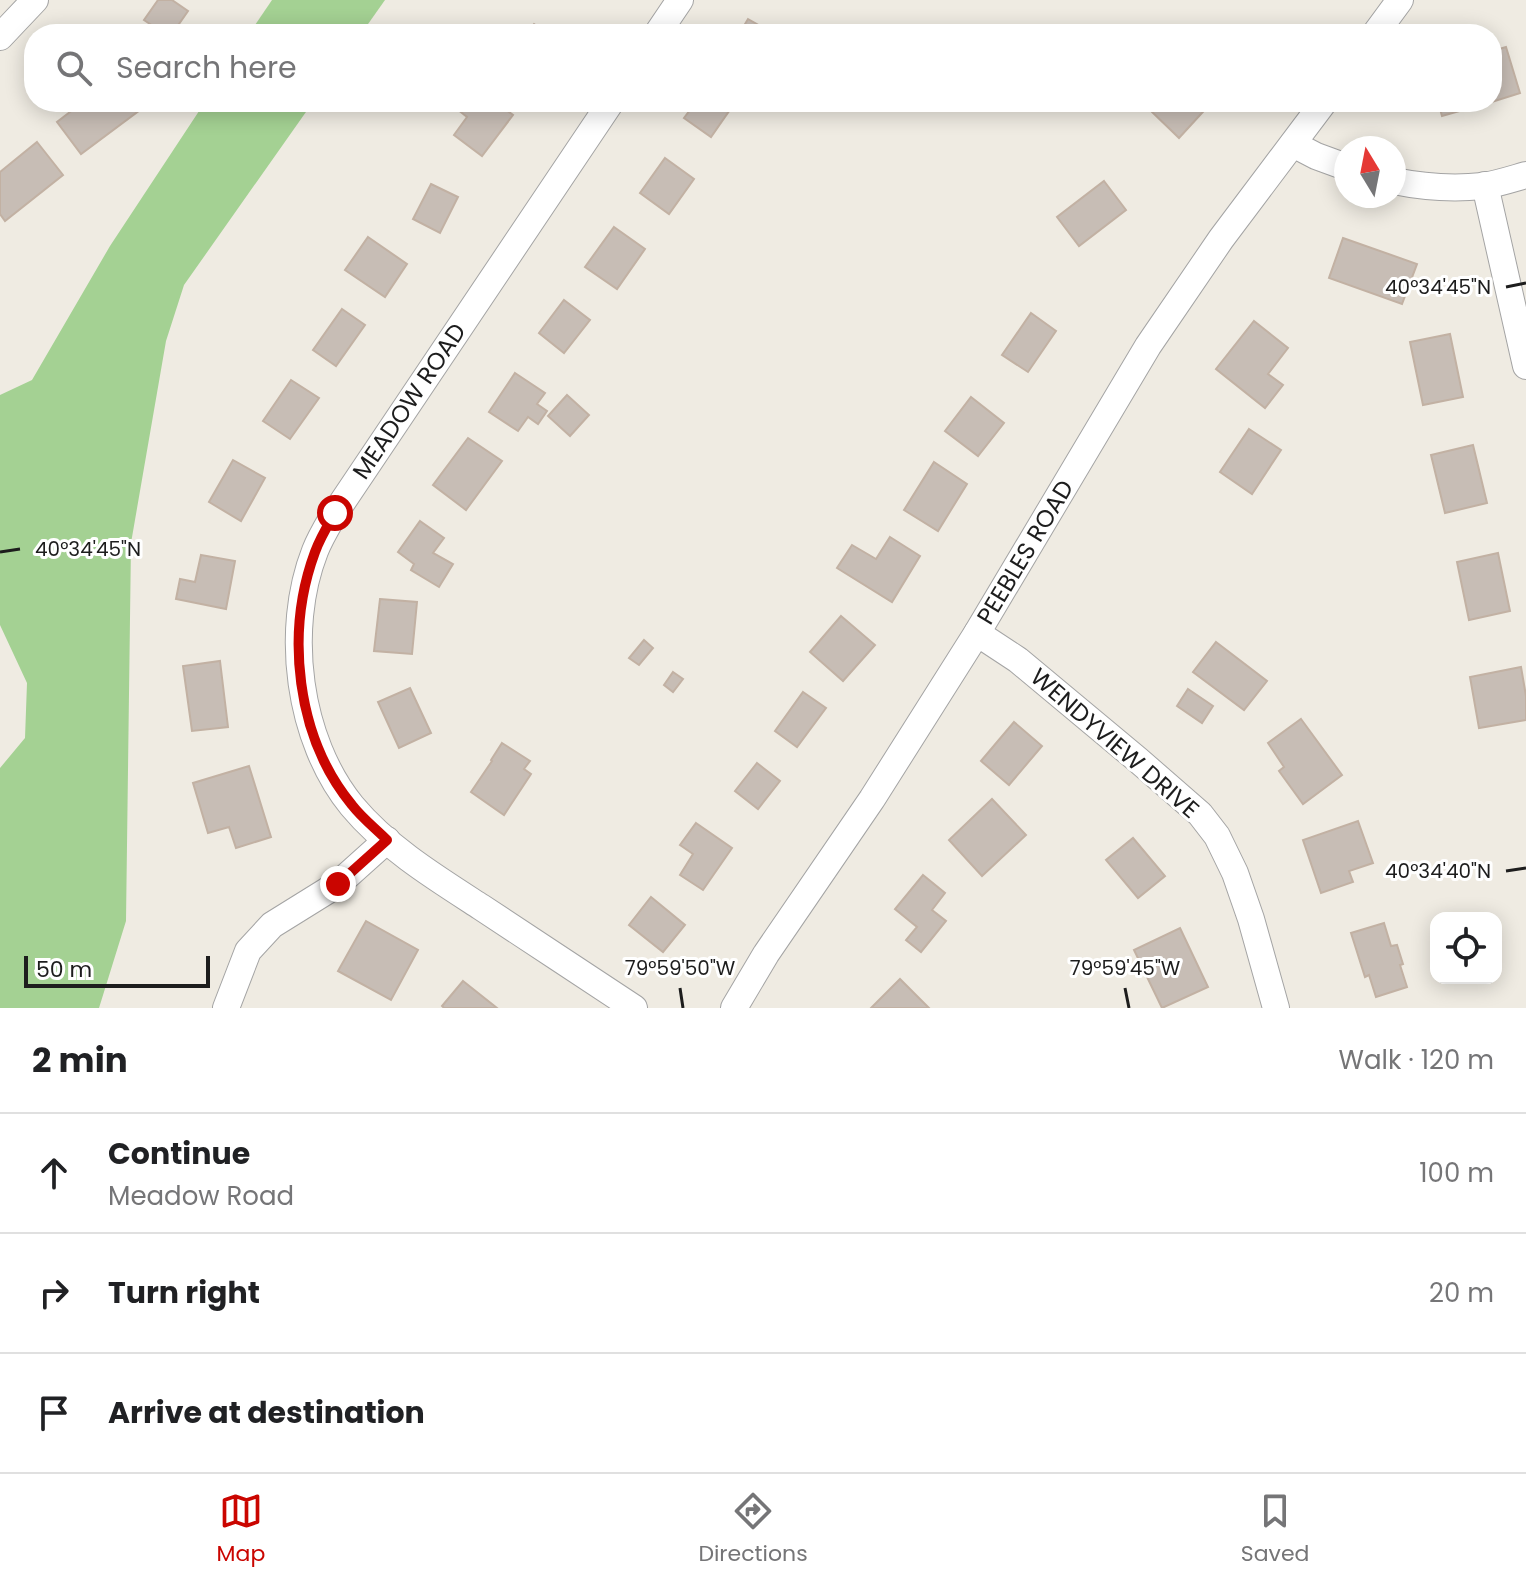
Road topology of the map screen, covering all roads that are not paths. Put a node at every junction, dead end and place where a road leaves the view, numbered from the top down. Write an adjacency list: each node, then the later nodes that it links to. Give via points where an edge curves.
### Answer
1 (35, 0): 6 (street)
2 (680, 0): 4 (street)
3 (1400, 0): 5 (street)
4 (664, 24)
5 (1382, 24)
6 (0, 37)
7 (604, 112): 16 (street, MEADOW ROAD, via 377,449 315,551 303,598 301,687 328,768 352,805)
8 (1317, 112): 9 (street, PEEBLES ROAD)
9 (1293, 144): 10 (street); 15 (street, PEEBLES ROAD, via 1148,346)
10 (1334, 163)
11 (1526, 175): 13 (street)
12 (1406, 183): 13 (street)
13 (1485, 185): 14 (street)
14 (1526, 366)
15 (977, 633): 19 (street, PEEBLES ROAD); 20 (street, WENDYVIEW DRIVE, via 1018,660 1200,814 1235,873)
16 (387, 840): 17 (street, via 338,884 272,925 248,951); 18 (street, MEADOW ROAD)
17 (226, 1008)
18 (634, 1008)
19 (734, 1008)
20 (1276, 1008)

